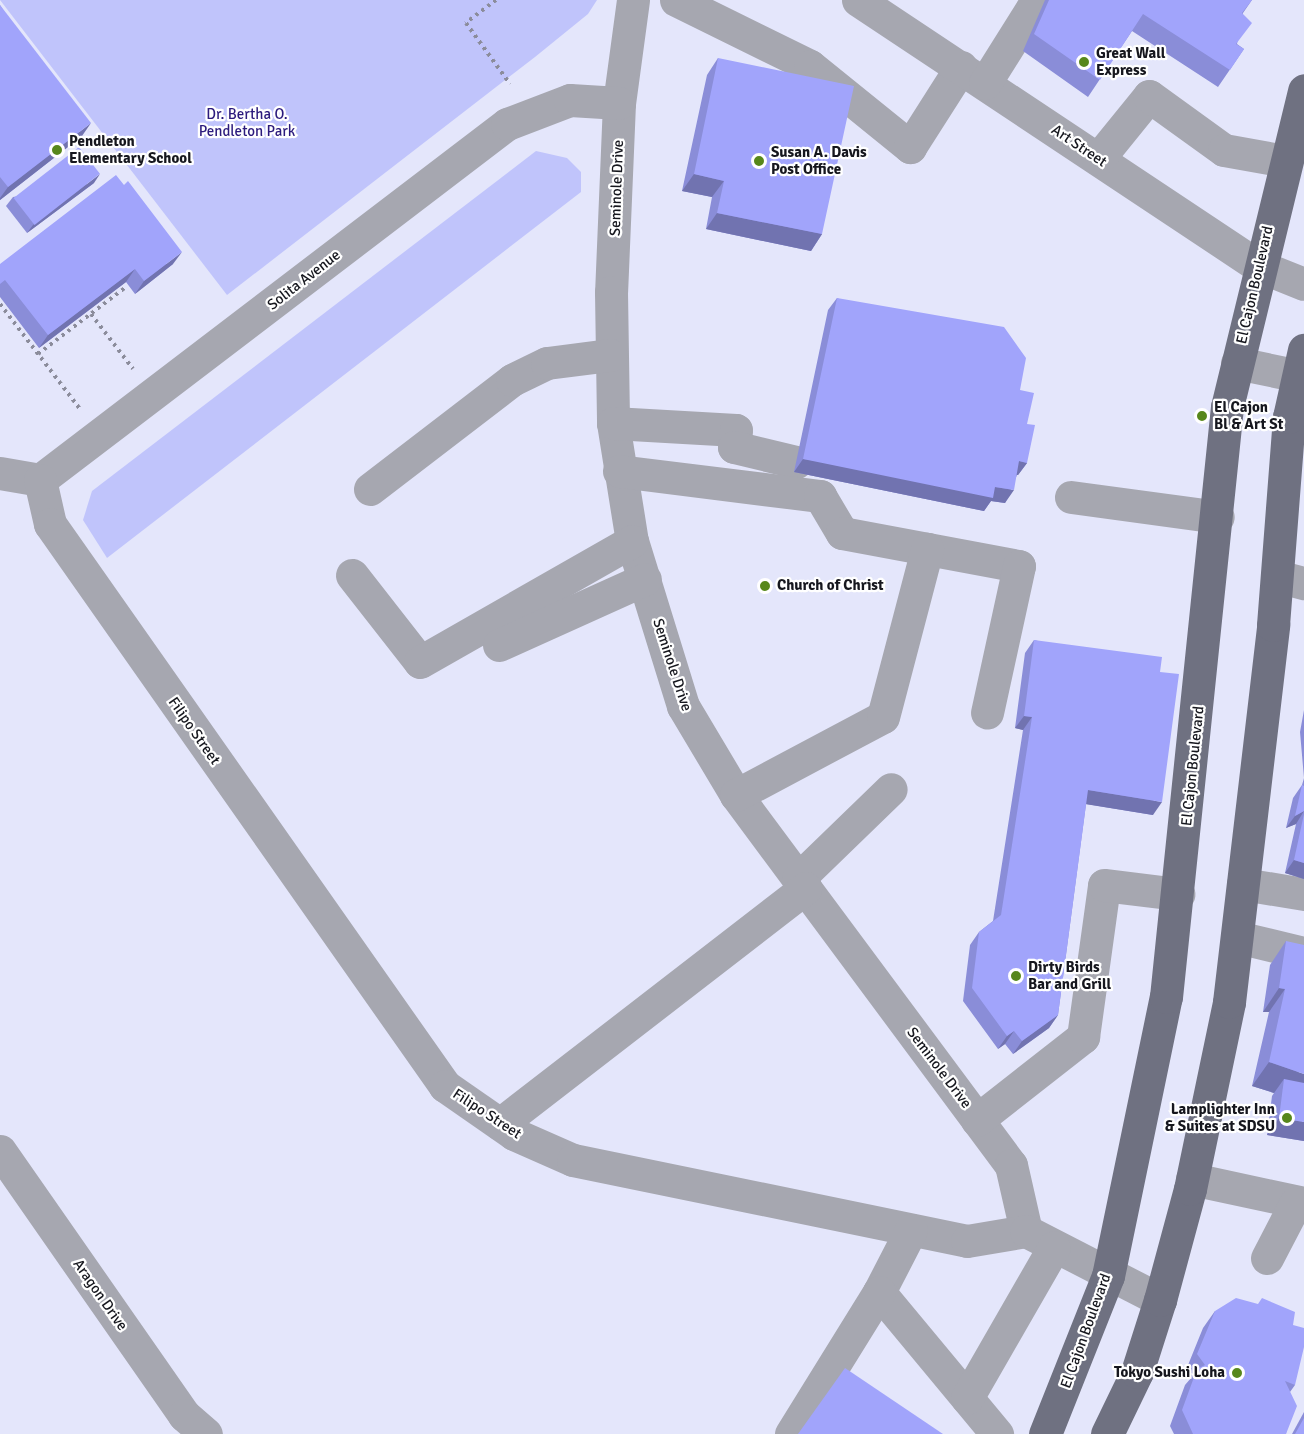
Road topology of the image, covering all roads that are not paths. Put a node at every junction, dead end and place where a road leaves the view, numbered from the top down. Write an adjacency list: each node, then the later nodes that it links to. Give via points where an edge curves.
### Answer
1 (633, 0): 7 (street, Seminole Drive)
2 (676, 0): 5 (street, via 810,66 910,147)
3 (858, 0): 5 (street, Art Street)
4 (1037, 0): 5 (street)
5 (973, 75): 8 (street, Art Street)
6 (1304, 90): 9 (main road, El Cajon Boulevard)
7 (619, 103): 12 (street, Seminole Drive); 19 (street, Solita Avenue, via 570,100 507,124)
8 (1098, 159): 9 (street, via 1149,96 1224,150); 10 (street, Art Street)
9 (1285, 161): 10 (main road, El Cajon Boulevard)
10 (1259, 266): 11 (street, Art Street); 13 (main road, El Cajon Boulevard)
11 (1304, 284)
12 (610, 355): 15 (street, Seminole Drive); 20 (street, via 547,363 512,380)
13 (1237, 363): 14 (street); 22 (main road, El Cajon Boulevard, via 1227,407)
14 (1302, 368): 27 (main road, via 1289,417)
15 (613, 423): 16 (street, via 736,430 734,447); 17 (street, Seminole Drive)
16 (796, 462)
17 (619, 471): 23 (street, Seminole Drive); 24 (street, via 820,496 842,533)
18 (0, 473): 19 (street)
19 (40, 480): 39 (street, Filipo Street, via 50,524 401,1028 445,1086)
20 (370, 489)
21 (1071, 497): 22 (street)
22 (1218, 517): 34 (main road, El Cajon Boulevard)
23 (632, 541): 25 (street, via 420,662); 26 (street, Seminole Drive)
24 (927, 549): 29 (street, via 1019,566); 31 (street, via 884,717)
25 (352, 575)
26 (645, 579): 28 (street); 31 (street, Seminole Drive, via 683,706)
27 (1290, 579): 33 (main road)
28 (499, 645)
29 (987, 713)
30 (891, 789): 32 (street)
31 (736, 795): 32 (street, Seminole Drive)
32 (801, 883): 38 (street, Seminole Drive); 39 (street)
33 (1243, 884): 35 (street); 36 (main road)
34 (1178, 894): 38 (street, via 1104,885 1083,1037); 47 (main road, El Cajon Boulevard, via 1166,997)
35 (1304, 894)
36 (1236, 938): 37 (street); 41 (main road, via 1229,1002)
37 (1304, 953)
38 (977, 1120): 44 (street, Seminole Drive, via 1011,1165)
39 (500, 1124): 43 (street, Filipo Street, via 573,1160)
40 (0, 1151): 51 (street, Aragon Drive, via 184,1415)
41 (1192, 1179): 42 (street); 49 (main road)
42 (1299, 1204): 46 (street)
43 (911, 1230): 44 (street, Filipo Street, via 967,1241); 48 (street)
44 (1026, 1231): 45 (street)
45 (1054, 1247): 47 (street); 50 (street)
46 (1267, 1258)
47 (1108, 1276): 49 (street); 54 (main road, El Cajon Boulevard)
48 (879, 1292): 50 (street); 52 (street)
49 (1160, 1300): 55 (main road, via 1137,1372)
50 (967, 1398): 53 (street)
51 (206, 1434)
52 (791, 1434)
53 (997, 1434)
54 (1045, 1434)
55 (1107, 1434)

